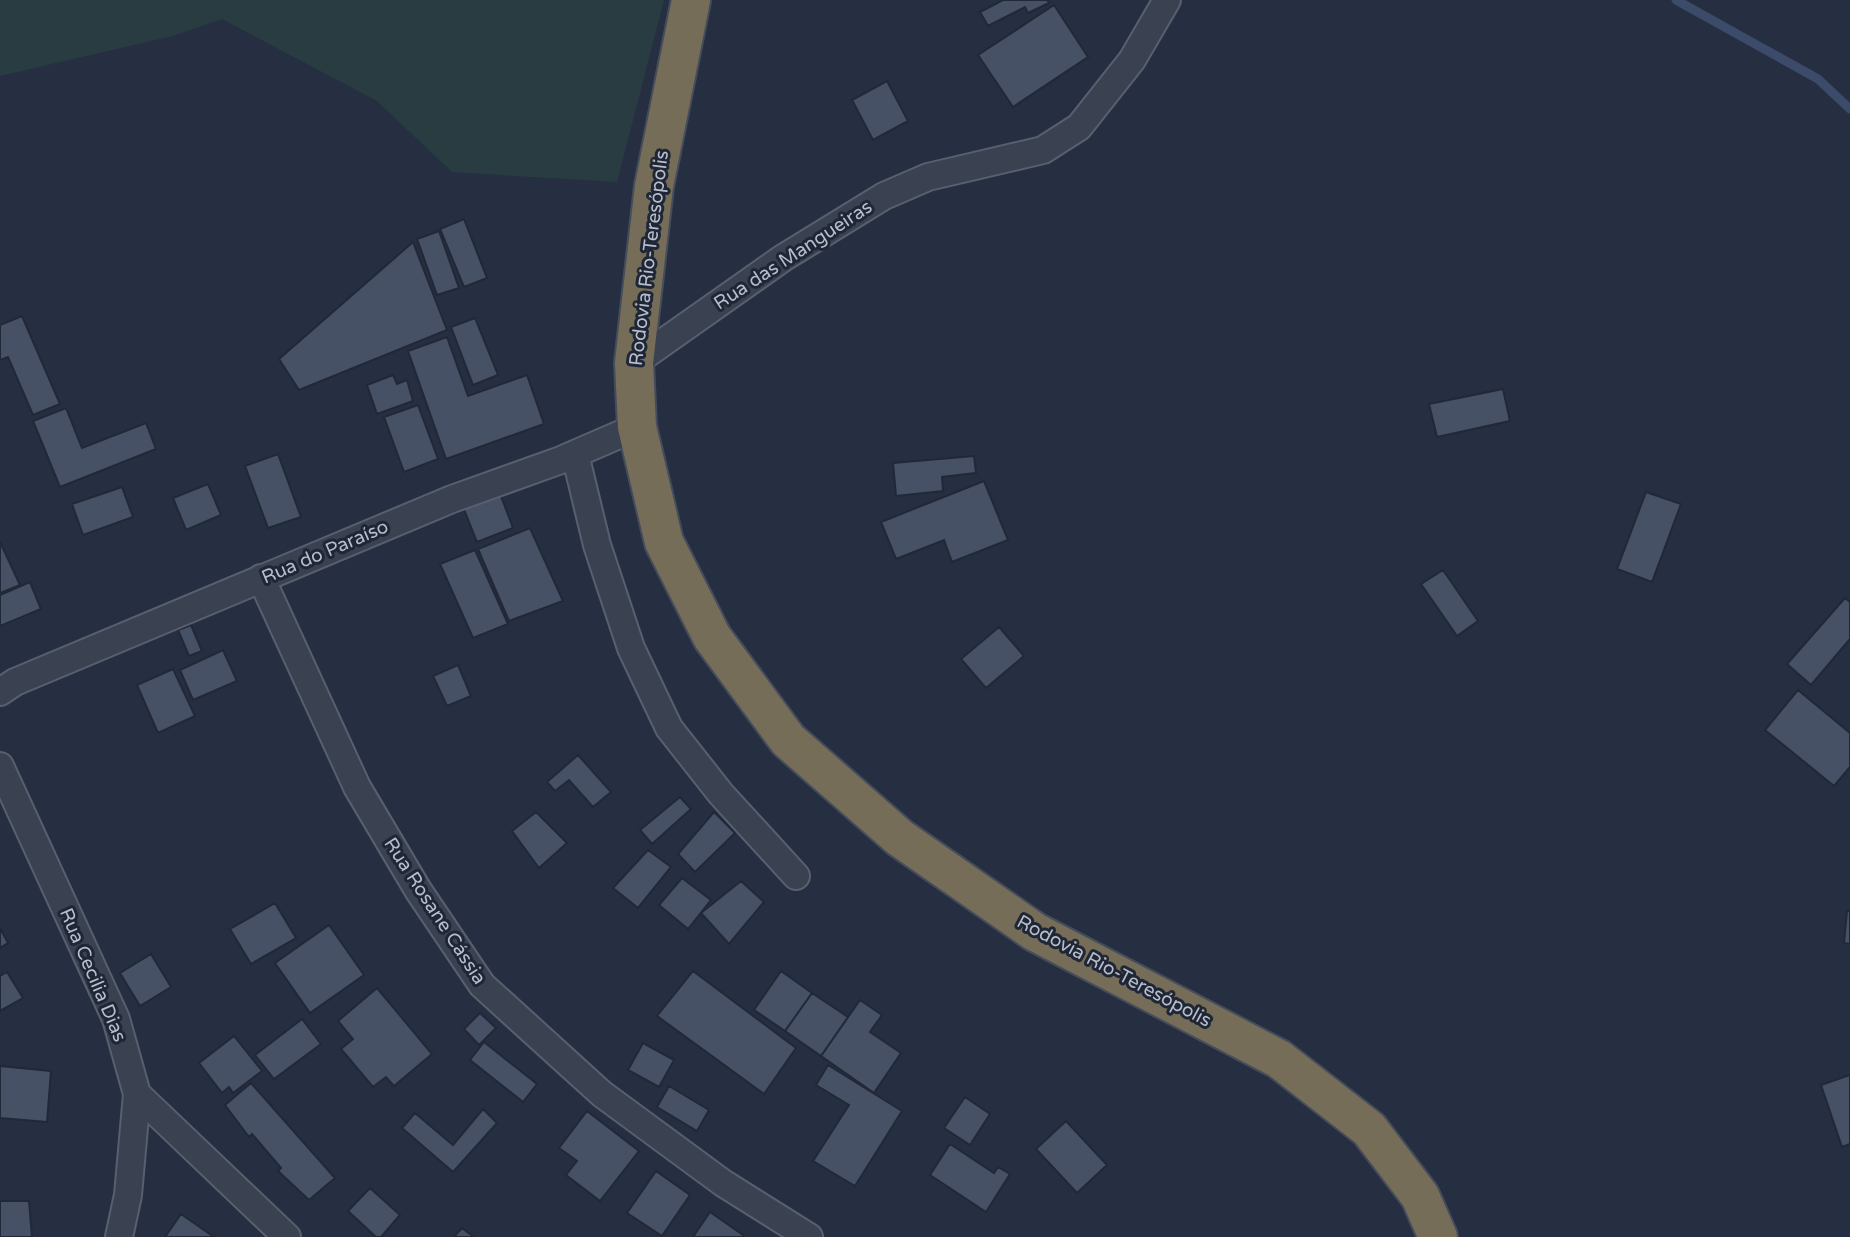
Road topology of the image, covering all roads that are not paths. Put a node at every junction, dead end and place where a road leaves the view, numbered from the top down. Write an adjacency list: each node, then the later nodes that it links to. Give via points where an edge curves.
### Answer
1 (691, 0): 3 (highway, Rodovia Rio-Teresópolis, via 654,186)
2 (1167, 0): 3 (street, Rua das Mangueiras, via 1132,60 1079,127 1043,150 928,177 884,196 783,258)
3 (634, 363): 4 (highway, Rodovia Rio-Teresópolis)
4 (637, 427): 5 (street, Rua do Paraíso); 14 (highway, Rodovia Rio-Teresópolis, via 664,542 712,637 788,740 900,838 1035,932 1279,1059 1369,1129 1420,1196)
5 (575, 454): 6 (street, Rua do Paraíso); 9 (street, via 597,545 631,648 668,728)
6 (261, 578): 7 (street, Rua do Paraíso); 13 (street, Rua Rosane Cássia, via 357,787 482,985 602,1094 723,1183)
7 (8, 687)
8 (0, 766): 10 (street, Rua Cecilia Dias, via 116,1018)
9 (796, 876)
10 (137, 1094): 11 (street, Rua Cecilia Dias, via 128,1195); 12 (street)
11 (119, 1237)
12 (287, 1237)
13 (809, 1237)
14 (1438, 1237)

